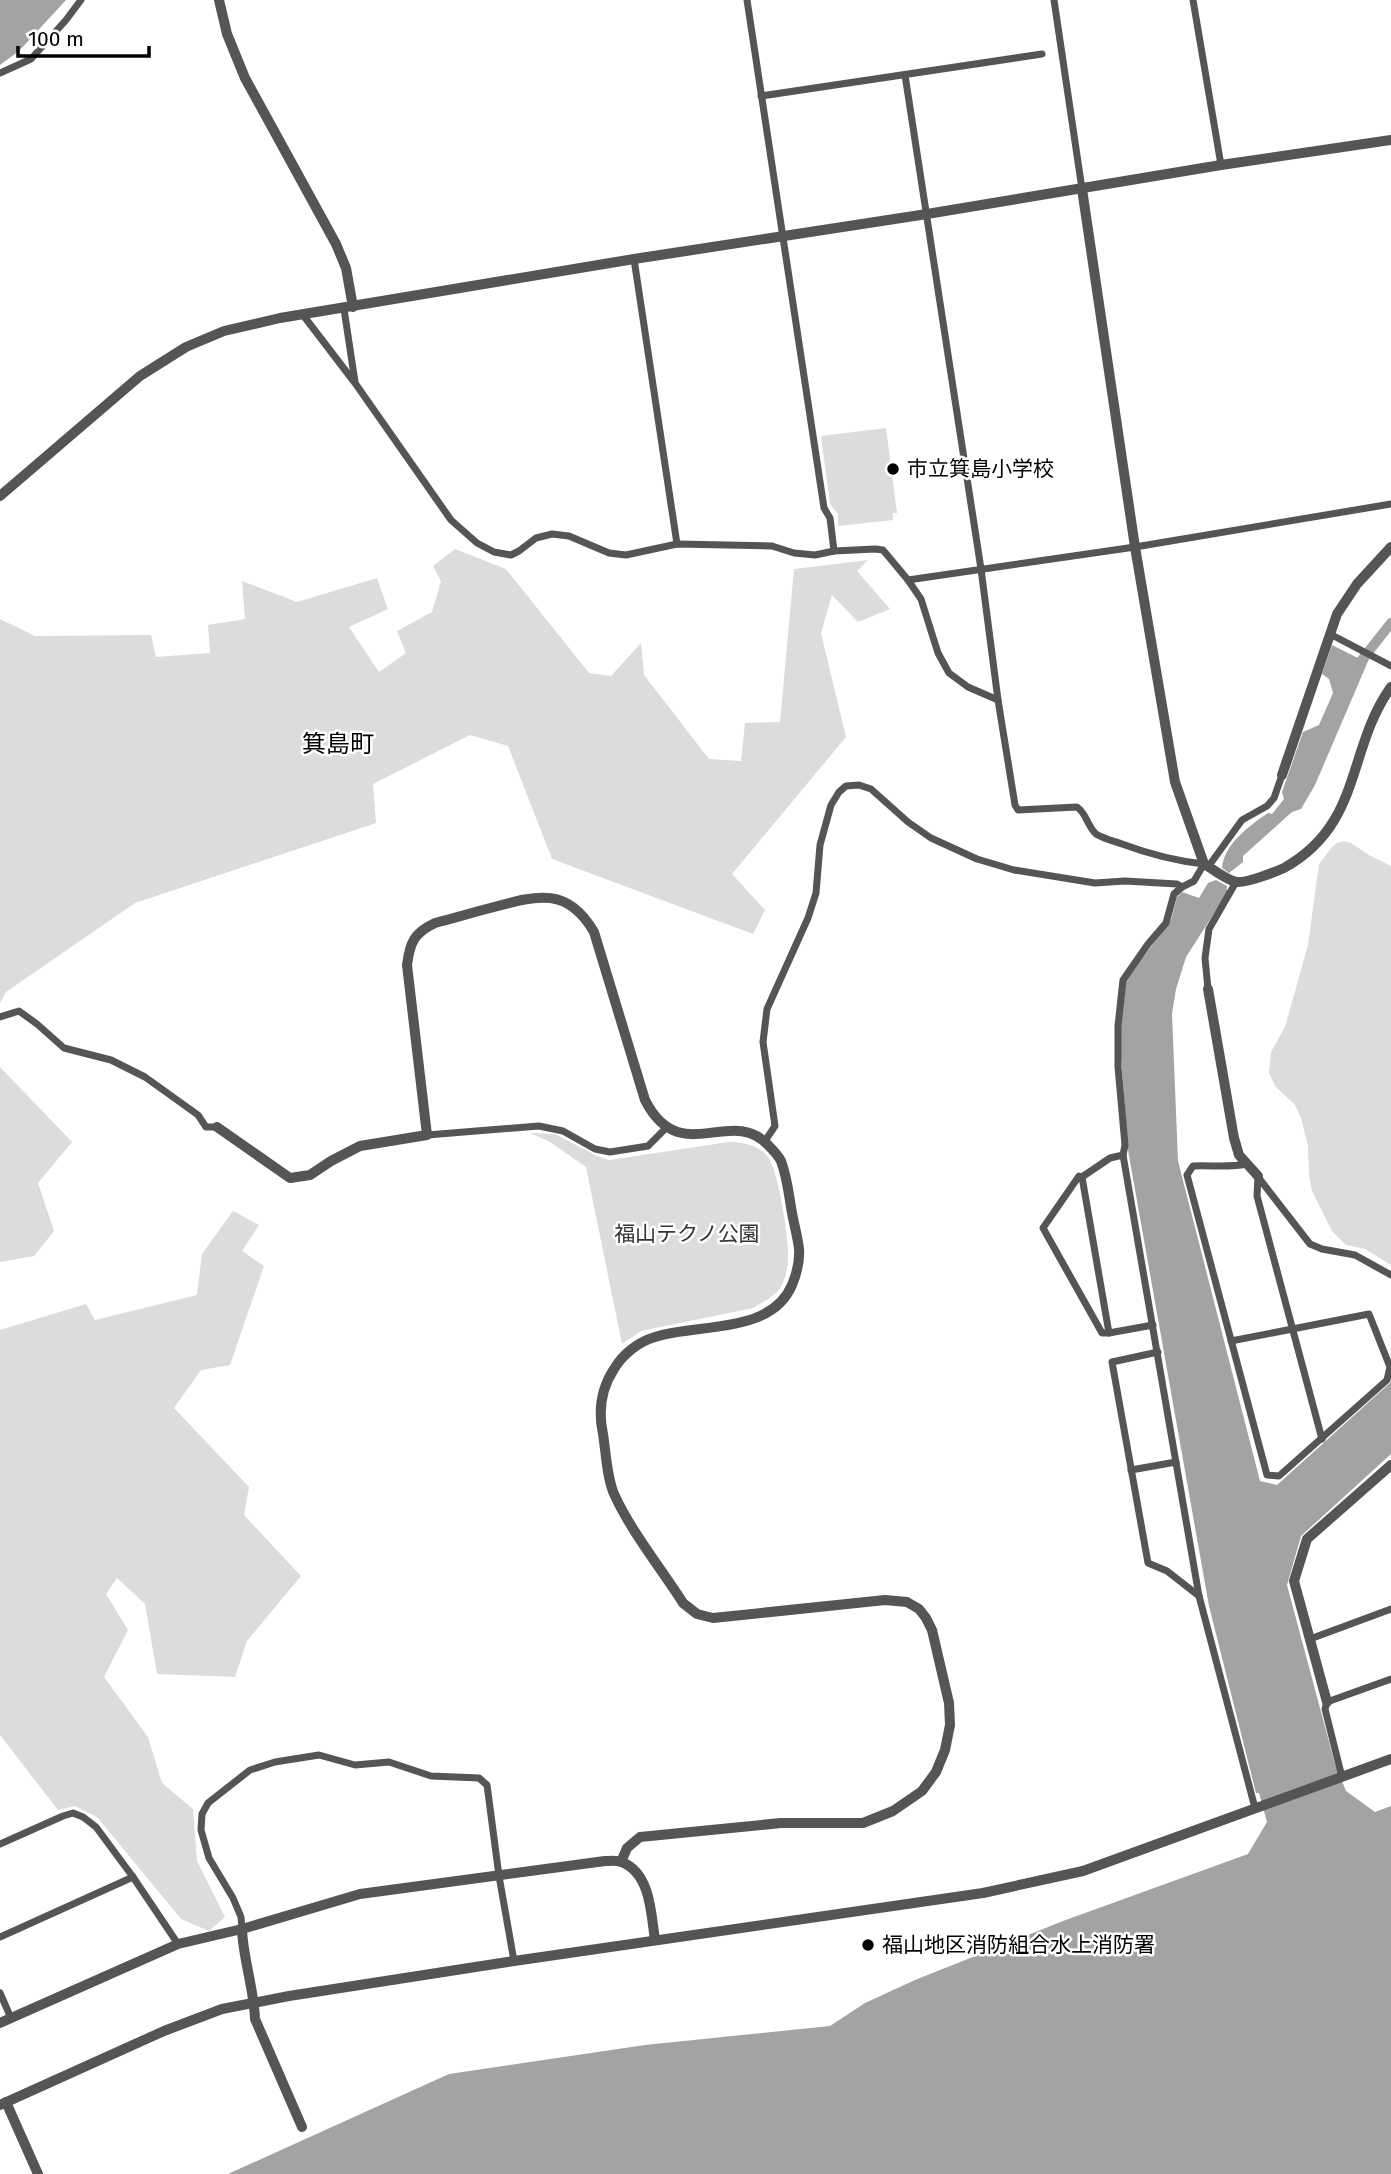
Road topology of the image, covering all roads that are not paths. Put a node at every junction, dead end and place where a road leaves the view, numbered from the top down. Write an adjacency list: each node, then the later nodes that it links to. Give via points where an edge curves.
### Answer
1 (80, 0): 7 (street, via 31,59)
2 (219, 0): 16 (street, via 245,78 336,244 346,268)
3 (747, 0): 9 (street)
4 (1054, 0): 12 (street)
5 (1193, 0): 11 (street)
6 (1042, 54): 8 (street)
7 (0, 73)
8 (905, 75): 9 (street); 13 (street)
9 (761, 96): 14 (street)
10 (1391, 140): 11 (street)
11 (1221, 165): 12 (street)
12 (1082, 188): 13 (street); 22 (street)
13 (928, 214): 14 (street); 25 (street)
14 (782, 236): 15 (street); 24 (street)
15 (634, 259): 16 (street); 21 (street)
16 (349, 308): 17 (street); 18 (street)
17 (303, 315): 18 (street); 19 (street, via 224,331 186,347 140,376)
18 (355, 383): 21 (street, via 451,520 494,552 511,555 536,538 552,534 626,555)
19 (0, 496)
20 (1391, 504): 22 (street)
21 (677, 544): 24 (street, via 772,546 815,555)
22 (1135, 547): 25 (street); 32 (street, via 1175,782)
23 (1391, 547): 27 (street, via 1347,598)
24 (834, 551): 26 (street, via 883,550)
25 (981, 569): 26 (street); 30 (street)
26 (908, 580): 30 (street, via 921,599 949,673)
27 (1330, 634): 28 (street); 31 (street)
28 (1391, 666)
29 (1391, 687): 33 (street, via 1376,712 1348,792 1320,841 1278,871)
30 (998, 700): 32 (street, via 1018,810 1077,807 1099,835 1144,852)
31 (1282, 775): 32 (street, via 1274,798 1242,820)
32 (1206, 865): 33 (street); 34 (street, via 1194,881)
33 (1236, 882): 35 (street, via 1209,929 1205,958)
34 (1182, 887): 40 (street, via 1134,881 1095,883 977,859 931,838 871,789 846,786 831,805 808,918 767,1009 763,1042 775,1126); 41 (street, via 1174,894 1166,923 1121,987 1118,1067)
35 (1208, 989): 42 (street, via 1234,1138)
36 (0, 1017): 37 (street, via 19,1011 64,1048 111,1060 145,1076 198,1115 206,1127)
37 (217, 1127): 39 (street, via 290,1178 310,1175 360,1146)
38 (667, 1127): 39 (street, via 648,1146 610,1152 539,1126); 39 (street, via 645,1100 587,919 562,900 534,896 435,923 421,930 409,947 407,965); 40 (street, via 701,1135 745,1131)
39 (427, 1135)
40 (765, 1141): 64 (street, via 785,1173 799,1249 798,1272 790,1290 760,1317 655,1337 620,1359 601,1395 600,1423 613,1493 683,1603 697,1614 713,1618 885,1600 907,1602 919,1609 932,1630 949,1703 945,1750 922,1791 893,1811 863,1823 781,1823 640,1837)
41 (1123, 1156): 44 (street, via 1110,1158); 46 (street)
42 (1246, 1164): 43 (street); 49 (street, via 1193,1166 1187,1175)
43 (1258, 1176): 45 (street, via 1310,1244 1354,1255); 47 (street, via 1256,1196)
44 (1082, 1177): 48 (street); 48 (street, via 1043,1228 1102,1333)
45 (1391, 1275)
46 (1153, 1325): 48 (street); 50 (street)
47 (1293, 1328): 49 (street); 51 (street); 51 (street, via 1368,1314 1390,1367 1387,1380)
48 (1109, 1333)
49 (1231, 1341): 51 (street, via 1268,1475 1279,1476)
50 (1158, 1352): 52 (street); 54 (street, via 1112,1362)
51 (1322, 1439)
52 (1176, 1462): 54 (street); 55 (street)
53 (1391, 1465): 57 (street, via 1307,1539 1294,1581)
54 (1131, 1470): 55 (street, via 1148,1563)
55 (1199, 1596): 62 (street)
56 (1391, 1609): 57 (street)
57 (1310, 1639): 59 (street)
58 (1391, 1679): 59 (street)
59 (1326, 1702): 61 (street)
60 (1391, 1759): 61 (street)
61 (1341, 1777): 62 (street)
62 (1258, 1807): 69 (street, via 1083,1871 1034,1883)
63 (0, 1844): 66 (street, via 73,1813 96,1828)
64 (621, 1861): 65 (street); 69 (street, via 636,1872 648,1895)
65 (499, 1876): 67 (street, via 360,1894); 67 (street, via 487,1785 478,1778 431,1776 389,1762 355,1765 319,1755 296,1757 250,1770 208,1803 202,1814 201,1830 209,1858 233,1898); 71 (street)
66 (133, 1877): 68 (street); 70 (street)
67 (242, 1929): 70 (street); 73 (street)
68 (0, 1937)
69 (655, 1940): 71 (street)
70 (178, 1944): 74 (street)
71 (514, 1961): 73 (street)
72 (0, 1993): 74 (street)
73 (254, 2002): 76 (street, via 164,2031); 77 (street, via 255,2019)
74 (11, 2018): 75 (street)
75 (0, 2023)
76 (3, 2104): 78 (street)
77 (302, 2127)
78 (38, 2174)

